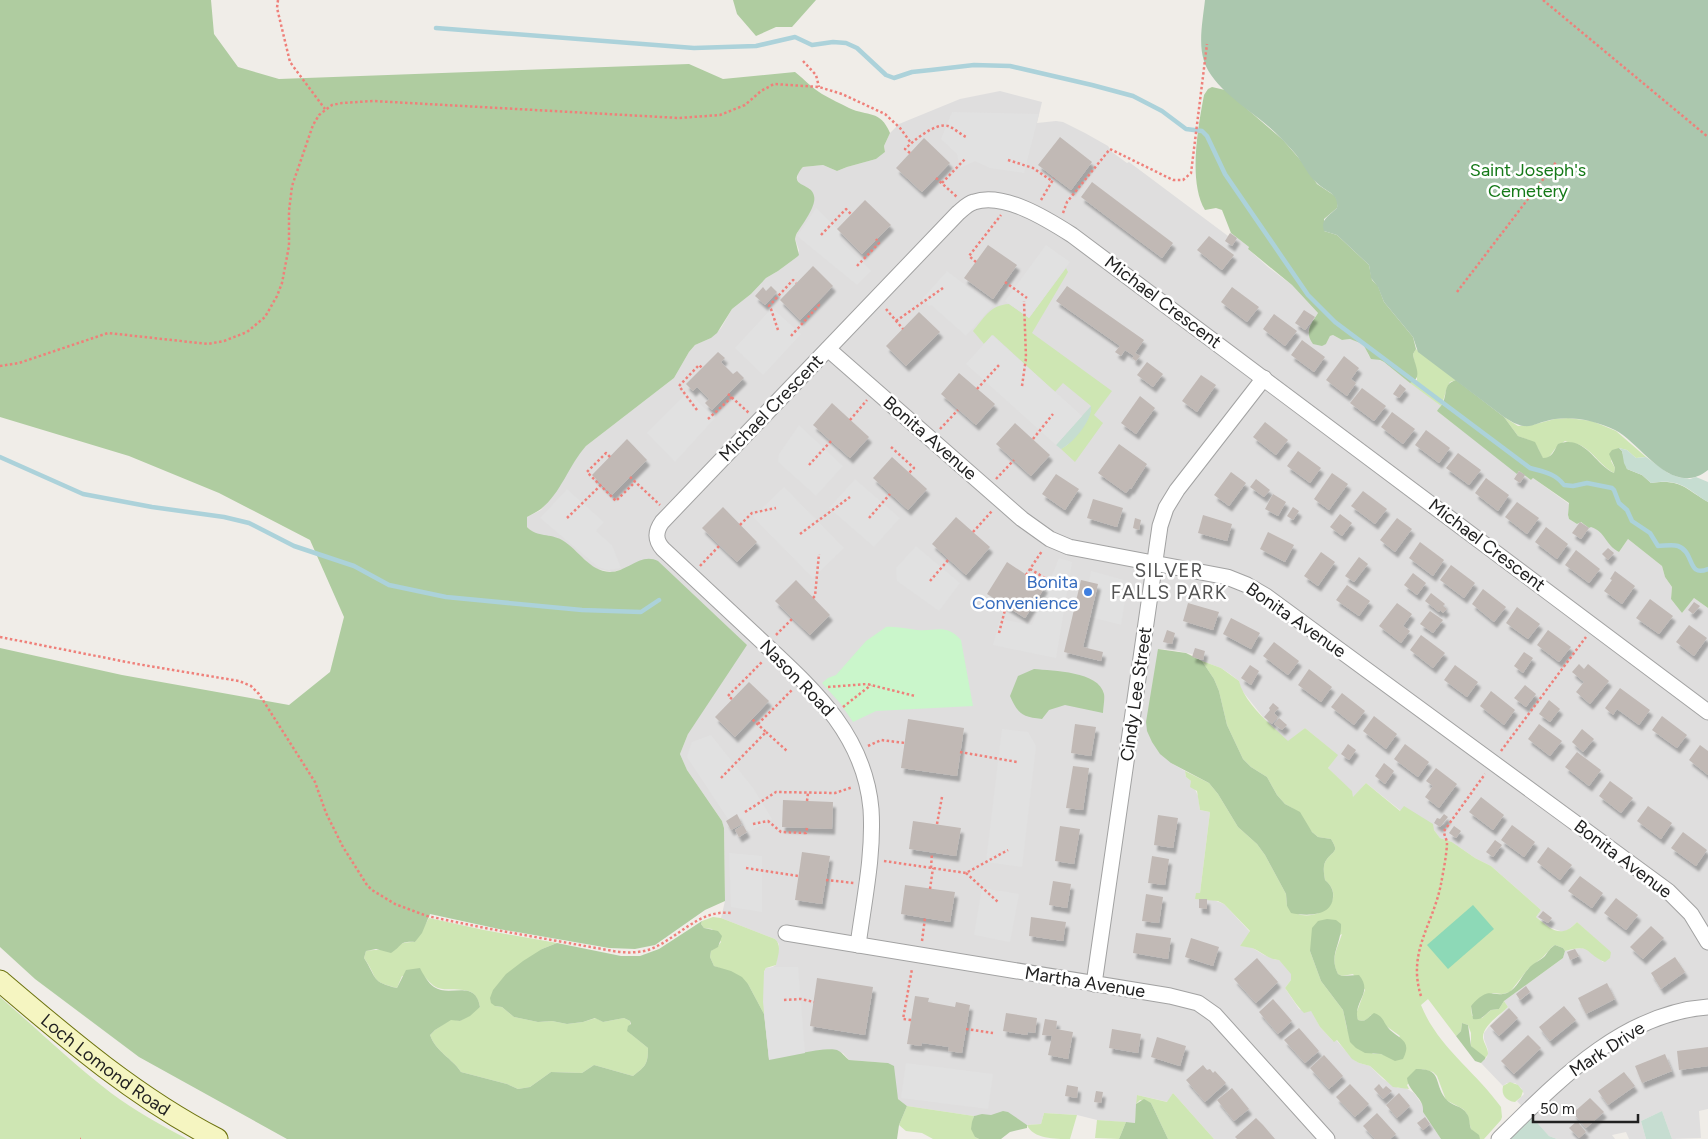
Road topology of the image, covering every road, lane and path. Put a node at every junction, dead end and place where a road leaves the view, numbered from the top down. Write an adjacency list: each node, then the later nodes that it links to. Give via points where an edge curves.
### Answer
1 (278, 0): 6 (path, via 277,8 290,62)
2 (1543, 0): 8 (path)
3 (1207, 44): 22 (path, via 1191,173 1183,180 1173,180 1110,149 1066,202)
4 (803, 61): 5 (path, via 816,74)
5 (819, 87): 6 (path, via 774,84 745,105 720,115 679,118 373,101 342,103); 9 (path, via 885,114)
6 (325, 109): 39 (path, via 313,125 292,186 289,246 282,283 271,307 255,326 234,337 208,344 108,333 19,363)
7 (966, 137): 9 (path, via 940,126)
8 (1708, 137)
9 (911, 143): 10 (path, via 905,149)
10 (910, 153)
11 (965, 159): 17 (path)
12 (1008, 160): 16 (path, via 1033,168)
13 (1557, 161): 30 (path)
14 (936, 178): 17 (path)
15 (1054, 178): 16 (path)
16 (1052, 182): 20 (path)
17 (942, 183): 19 (path)
18 (1010, 203): 19 (street, Michael Crescent, via 991,200); 20 (street, Michael Crescent); 25 (path, via 969,256)
19 (966, 205): 31 (street, Michael Crescent)
20 (1033, 213): 22 (street, Michael Crescent)
21 (851, 214): 23 (path, via 846,209)
22 (1060, 227): 41 (street, Michael Crescent)
23 (821, 235)
24 (876, 239): 26 (path, via 879,243)
25 (976, 262)
26 (857, 266)
27 (1005, 282): 42 (path, via 1025,299 1026,358)
28 (796, 283): 35 (path, via 793,280 768,306)
29 (943, 288): 33 (path)
30 (1458, 292)
31 (876, 298): 33 (path); 37 (street, Michael Crescent)
32 (817, 303): 36 (path, via 819,305)
33 (896, 321): 34 (path)
34 (903, 329)
35 (778, 330)
36 (791, 336)
37 (828, 349): 44 (street, Bonita Avenue); 52 (street, Michael Crescent)
38 (999, 365): 43 (path)
39 (0, 366)
40 (702, 368): 47 (path, via 699,365 679,386)
41 (1264, 378): 80 (street, Cindy Lee Street, via 1170,500 1160,526); 89 (street, Michael Crescent)
42 (1022, 386)
43 (977, 388)
44 (875, 390): 51 (path); 53 (street, Bonita Avenue)
45 (728, 394): 46 (path)
46 (732, 397): 50 (path); 52 (path)
47 (697, 410)
48 (958, 410): 53 (path)
49 (1053, 414): 54 (path)
50 (708, 419)
51 (850, 420)
52 (758, 421): 69 (street, Michael Crescent)
53 (931, 439): 64 (street, Bonita Avenue)
54 (1033, 439)
55 (831, 441): 59 (path)
56 (891, 447): 60 (path, via 914,468)
57 (610, 457): 63 (path, via 606,453 587,472)
58 (1014, 460): 64 (path)
59 (809, 465)
60 (909, 473)
61 (630, 477): 62 (path)
62 (635, 482): 63 (path, via 616,501); 69 (path)
63 (600, 486): 70 (path)
64 (988, 489): 67 (street, Bonita Avenue)
65 (890, 494): 71 (path)
66 (850, 498): 74 (path)
67 (1001, 500): 73 (path); 76 (street, Bonita Avenue)
68 (776, 508): 72 (path, via 752,513)
69 (669, 514): 75 (street, Michael Crescent, via 659,525)
70 (567, 518)
71 (869, 518)
72 (740, 525)
73 (973, 532)
74 (800, 534)
75 (656, 535): 83 (street, Nason Road, via 663,549)
76 (1050, 538): 80 (street, Bonita Avenue, via 1069,547); 81 (path)
77 (720, 545): 83 (path)
78 (819, 554): 86 (path)
79 (949, 559): 84 (path)
80 (1155, 563): 107 (street, Bonita Avenue, via 1227,577 1256,589); 135 (street, Cindy Lee Street)
81 (1030, 569): 82 (path); 85 (path)
82 (1026, 574)
83 (691, 576): 92 (street, Nason Road)
84 (930, 581)
85 (1058, 586)
86 (813, 598)
87 (1006, 606): 90 (path)
88 (792, 618): 92 (path)
89 (1594, 626): 97 (street, Michael Crescent); 107 (path)
90 (999, 633)
91 (0, 637): 128 (path, via 250,686 259,694 310,774 335,832 367,885 413,912 613,952 641,952 708,915)
92 (769, 649): 93 (street, Nason Road); 96 (path, via 728,696)
93 (807, 684): 94 (path); 98 (street, Nason Road); 100 (path)
94 (872, 685): 95 (path); 98 (path)
95 (915, 696)
96 (732, 699)
97 (1708, 712)
98 (834, 714): 104 (street, Nason Road)
99 (752, 719): 100 (path)
100 (758, 724): 101 (path)
101 (766, 732): 103 (path); 108 (path)
102 (904, 744): 104 (path, via 880,740)
103 (787, 752)
104 (856, 752): 109 (street, Nason Road)
105 (960, 752): 106 (path)
106 (1017, 762)
107 (1493, 763): 131 (street, Bonita Avenue, via 1675,898 1691,914); 136 (path, via 1444,831 1447,841 1441,883 1417,959)
108 (721, 778)
109 (866, 783): 110 (path, via 835,793); 119 (street, Nason Road, via 872,827)
110 (808, 793): 112 (path); 113 (path, via 776,792)
111 (942, 797): 115 (path)
112 (807, 802)
113 (745, 812)
114 (753, 824): 116 (path, via 768,821 781,832 806,833)
115 (937, 824)
116 (806, 828)
117 (1008, 850): 122 (path)
118 (932, 853): 121 (path)
119 (870, 858): 121 (path); 125 (street, Nason Road)
120 (746, 868): 123 (path)
121 (932, 868): 122 (path); 126 (path)
122 (966, 873): 127 (path)
123 (798, 876)
124 (826, 880): 125 (path)
125 (866, 885): 132 (street, Nason Road)
126 (930, 888)
127 (998, 902)
128 (731, 913)
129 (926, 918): 133 (path)
130 (786, 933): 132 (street, Martha Avenue)
131 (1708, 942)
132 (858, 945): 133 (street, Martha Avenue)
133 (917, 955): 135 (street, Martha Avenue); 140 (path, via 903,1019)
134 (0, 981): 143 (main road, Loch Lomond Road, via 116,1076)
135 (1094, 984): 144 (street, Martha Avenue, via 1176,997 1203,1006 1226,1026)
136 (1421, 996)
137 (784, 1000): 138 (path)
138 (814, 1002)
139 (1708, 1006): 145 (street, Mark Drive, via 1668,1014 1614,1041 1567,1074)
140 (911, 1020)
141 (966, 1029): 142 (path)
142 (993, 1033)
143 (218, 1139)
144 (1327, 1139)
145 (1499, 1139)

